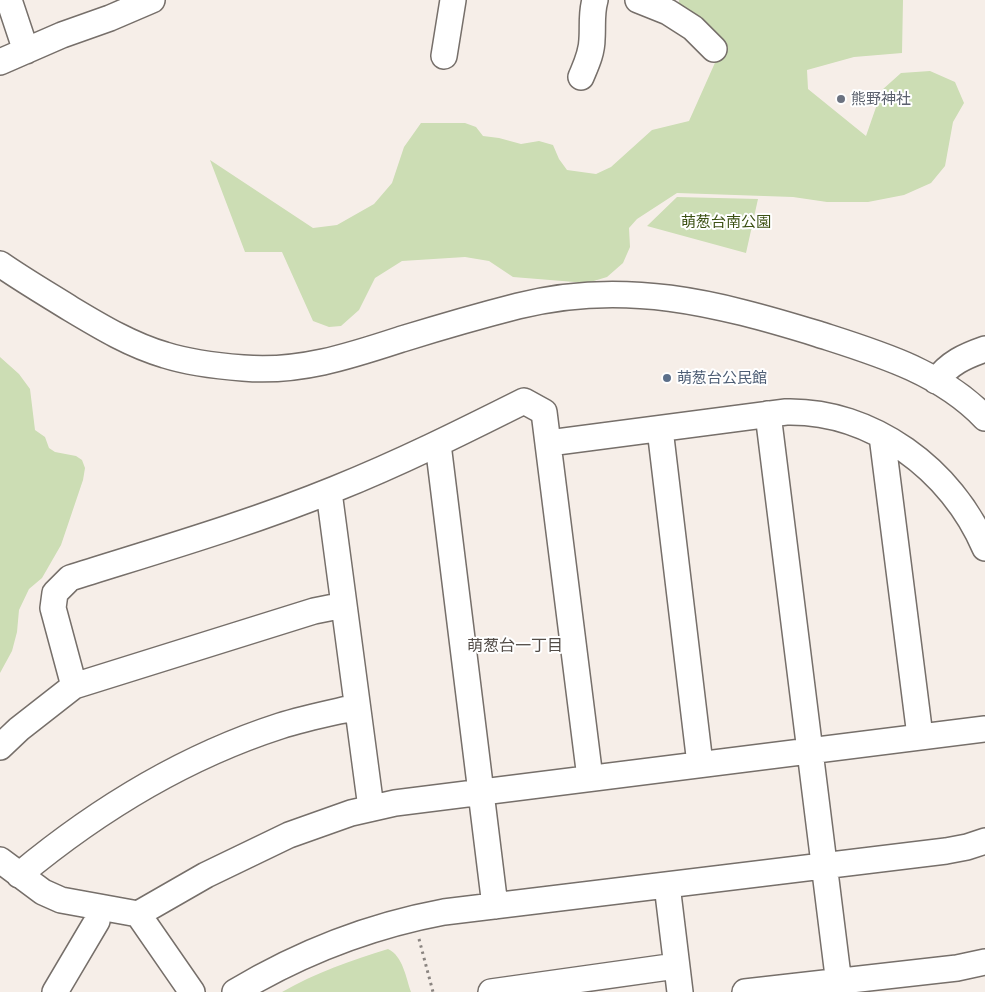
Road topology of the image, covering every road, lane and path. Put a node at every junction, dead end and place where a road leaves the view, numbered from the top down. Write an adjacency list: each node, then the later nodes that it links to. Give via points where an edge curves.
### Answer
1 (9, 0): 7 (street)
2 (152, 0): 7 (street)
3 (453, 0): 8 (street)
4 (595, 0): 10 (street, via 590,57)
5 (638, 0): 6 (street, via 668,12 693,28)
6 (714, 50)
7 (26, 51): 9 (street)
8 (444, 56)
9 (0, 62)
10 (581, 77)
11 (0, 264): 13 (street, via 94,323 147,350 182,360 227,366 261,369 310,366 519,306 572,296 607,294 686,299 741,311 887,356)
12 (985, 349): 13 (street, via 954,363)
13 (936, 381): 15 (street)
14 (768, 414): 16 (street); 17 (street, via 814,413); 28 (street)
15 (985, 418)
16 (660, 429): 18 (street); 29 (street)
17 (882, 436): 21 (street, via 937,476 964,509); 26 (street)
18 (549, 443): 19 (street, via 544,412 524,401); 30 (street)
19 (438, 444): 20 (street); 31 (street)
20 (329, 492): 22 (street); 23 (street, via 70,578 55,593 53,608)
21 (985, 548)
22 (344, 605): 23 (street, via 314,611); 24 (street)
23 (74, 686): 27 (street)
24 (357, 707): 32 (street); 36 (street, via 279,726 190,763 94,818)
25 (985, 729): 26 (street)
26 (920, 736): 28 (street)
27 (0, 747)
28 (810, 750): 29 (street); 35 (street)
29 (700, 764): 30 (street)
30 (590, 778): 31 (street)
31 (481, 792): 32 (street); 38 (street)
32 (371, 808): 40 (street, via 272,843 206,875)
33 (985, 841): 35 (street, via 956,849)
34 (0, 860): 36 (street)
35 (824, 866): 37 (street); 45 (street)
36 (19, 875): 39 (street, via 61,900)
37 (667, 885): 38 (street); 43 (street)
38 (495, 906): 41 (street)
39 (99, 907): 40 (street); 46 (street, via 97,921)
40 (138, 914): 47 (street)
41 (415, 917): 48 (street, via 310,952); 49 (path)
42 (985, 962): 45 (street)
43 (676, 966): 44 (street); 51 (street)
44 (608, 984): 50 (street)
45 (839, 987): 52 (street)
46 (55, 992)
47 (192, 992)
48 (235, 992)
49 (433, 992)
50 (492, 992)
51 (680, 992)
52 (745, 992)

